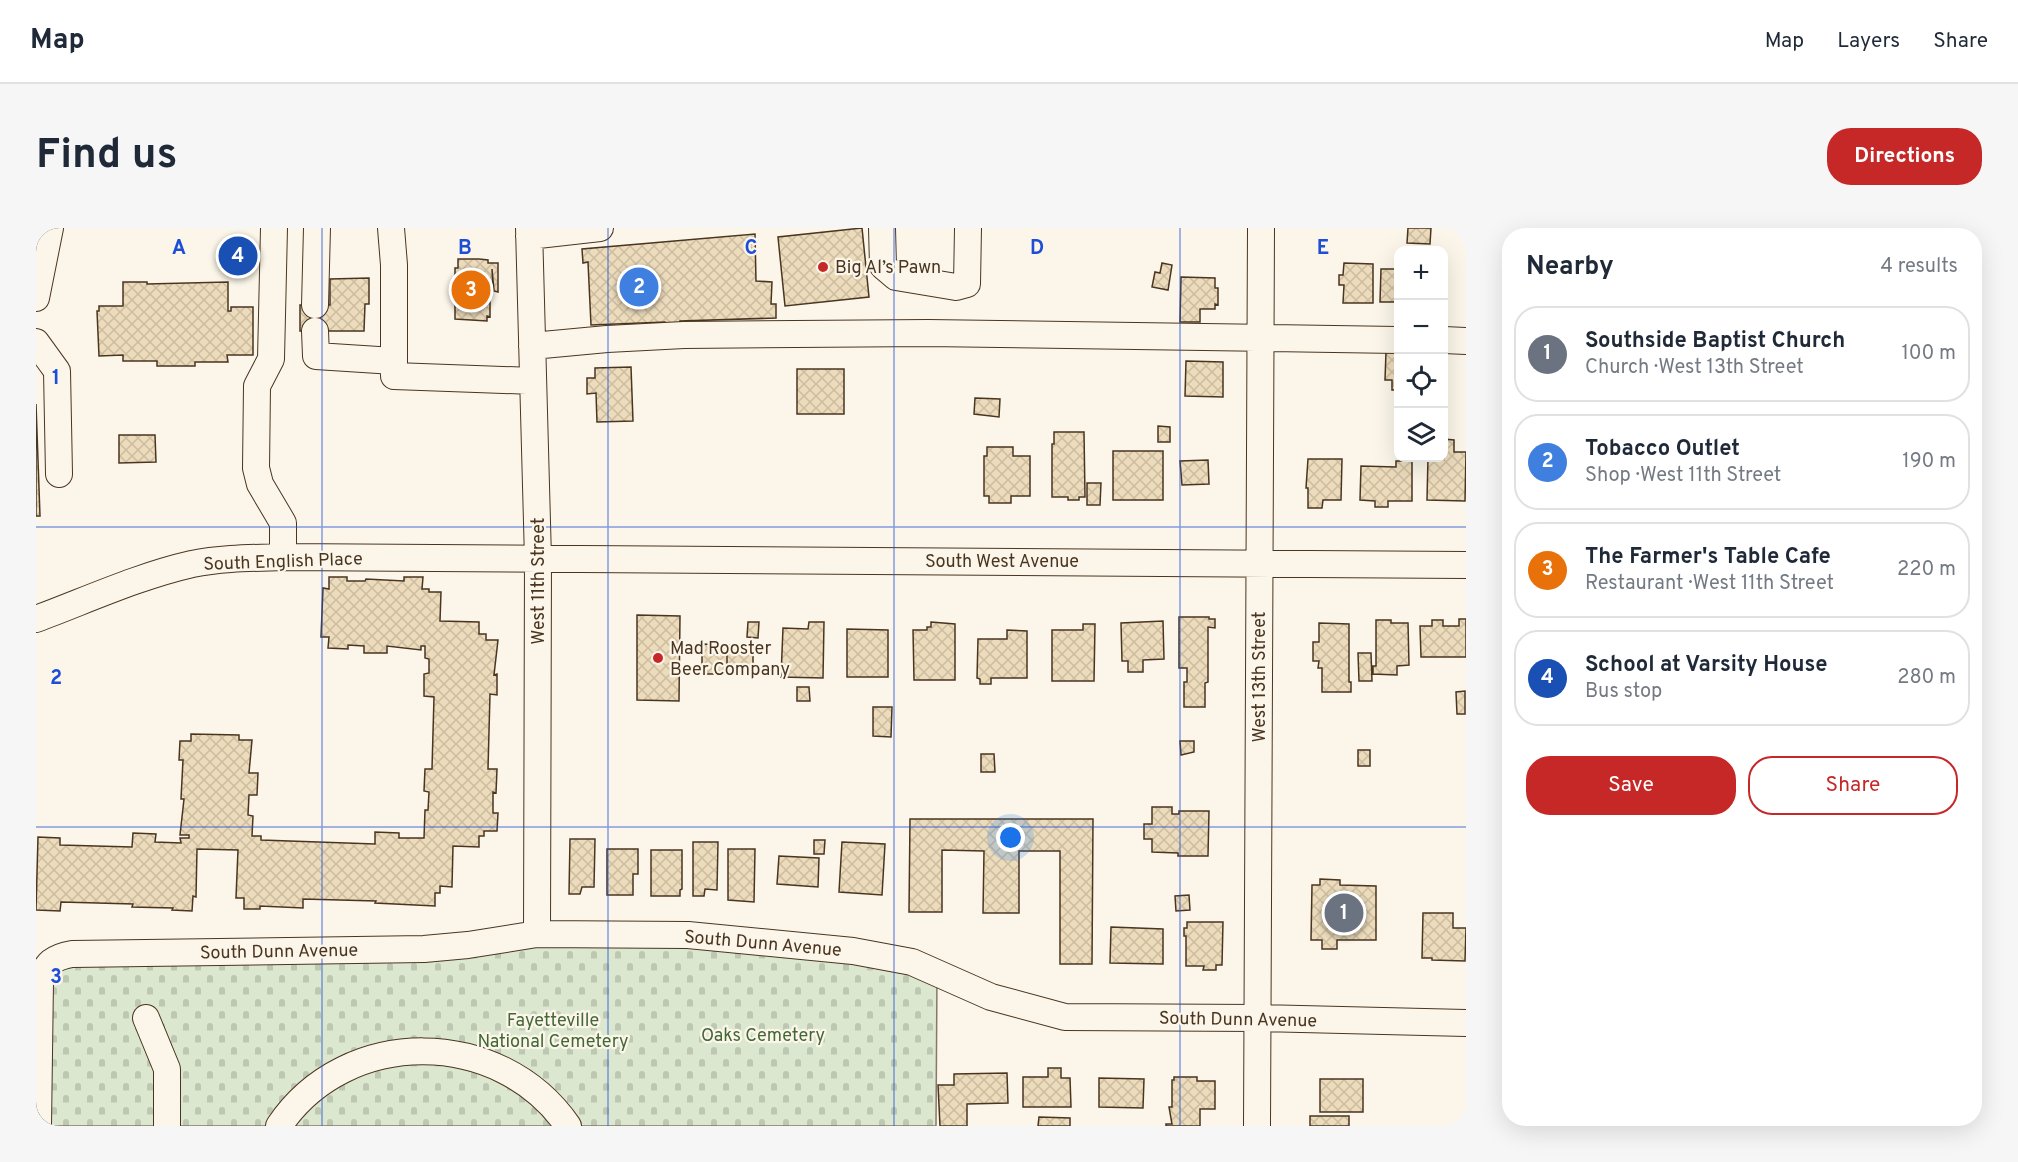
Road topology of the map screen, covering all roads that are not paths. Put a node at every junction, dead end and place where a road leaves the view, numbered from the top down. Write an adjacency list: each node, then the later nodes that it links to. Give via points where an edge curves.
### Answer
1 (50, 228): 10 (street)
2 (274, 228): 22 (street, via 271,360 257,386 256,468 260,484 283,524)
3 (317, 228): 11 (street)
4 (391, 228): 19 (street)
5 (600, 228): 9 (street)
6 (882, 228): 7 (street, via 883,266 896,277 956,287 967,284)
7 (968, 228)
8 (1261, 228): 13 (street, West 13th Street)
9 (529, 232): 18 (street, West 11th Street)
10 (36, 298)
11 (315, 305)
12 (315, 331): 19 (street, via 316,356)
13 (1260, 339): 14 (street); 18 (street, via 928,333 684,335); 24 (street, West 13th Street)
14 (1394, 340)
15 (1448, 340): 16 (street)
16 (1466, 341)
17 (36, 342): 21 (street, via 57,371)
18 (532, 346): 20 (street, West 11th Street)
19 (394, 361): 20 (street, via 394,376)
20 (533, 381): 23 (street, West 11th Street)
21 (59, 474)
22 (283, 557): 23 (street, South English Place); 26 (street, South English Place, via 193,564)
23 (538, 559): 24 (street, South West Avenue); 27 (street, West 11th Street)
24 (1259, 562): 25 (street, South West Avenue); 29 (street, West 13th Street)
25 (1466, 565)
26 (36, 619)
27 (537, 934): 29 (street, South Dunn Avenue, via 688,935 853,951 912,962 991,997 1065,1017); 31 (street, South Dunn Avenue, via 424,949 61,956 51,960 40,981)
28 (146, 1018): 32 (street, via 167,1069)
29 (1258, 1018): 30 (street, South Dunn Avenue); 35 (street, West 13th Street)
30 (1466, 1023)
31 (38, 1126)
32 (167, 1126)
33 (279, 1126): 34 (street, via 304,1097 347,1068 388,1054 431,1050 466,1055 514,1075 542,1096)
34 (568, 1126)
35 (1257, 1126)

